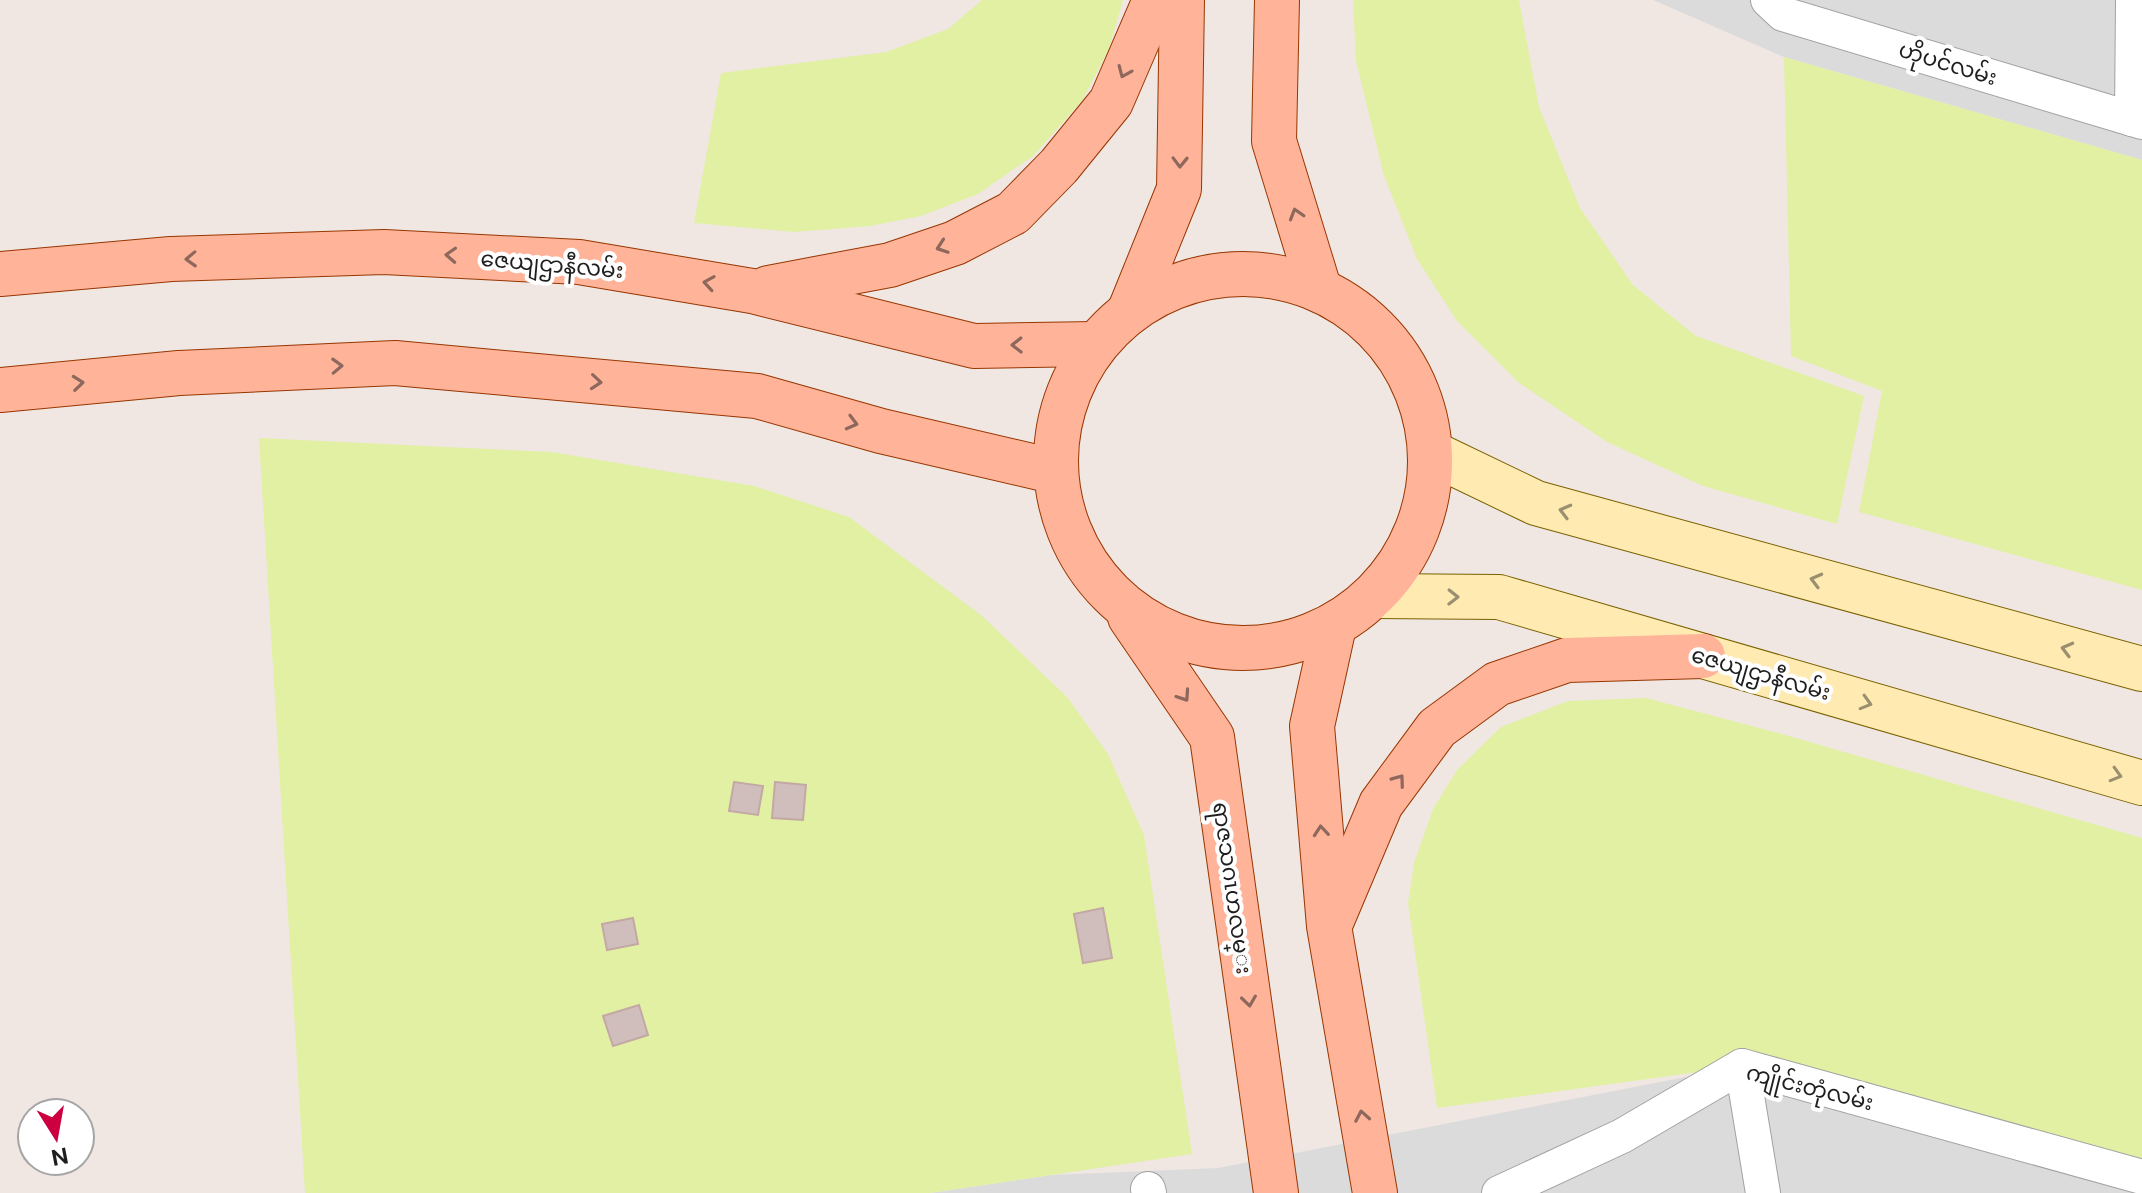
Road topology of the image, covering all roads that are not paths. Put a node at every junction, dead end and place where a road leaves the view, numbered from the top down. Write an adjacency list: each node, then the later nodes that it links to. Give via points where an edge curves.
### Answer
1 (1155, 0): 9 (main road, one-way to 9, via 1111,102 1013,213 955,243 890,265)
2 (1182, 0): 10 (main road, one-way to 10, via 1179,189)
3 (1277, 0): 8 (main road, one-way to 3, via 1274,141)
4 (1768, 0): 6 (street, ဟိုပင်လမ်း, via 1783,14)
5 (2133, 0): 6 (street)
6 (2137, 120)
7 (0, 274): 9 (main road, ဇေယျဌာနီလမ်း, one-way to 7, via 579,262 384,252 171,259)
8 (1319, 288): 10 (main road, via 1254,273 1188,281); 13 (main road, via 1363,316 1399,354 1422,401)
9 (752, 291): 11 (main road, ဇေယျဌာနီလမ်း, one-way to 9, via 974,346)
10 (1130, 310): 11 (main road)
11 (1095, 344): 14 (main road, via 1066,397)
12 (0, 390): 14 (main road, one-way to 14, via 179,373 395,363 757,396)
13 (1432, 453): 15 (main road, via 1427,505 1408,554); 19 (main road, one-way to 13, via 1536,503)
14 (1053, 471): 16 (main road, via 1064,523 1088,570)
15 (1375, 596): 17 (main road); 18 (main road, ဇေယျဌာနီလမ်း, one-way to 18, via 1499,597)
16 (1124, 608): 17 (main road, via 1172,636 1226,649 1282,645); 24 (main road, ရာဇသဂၤဟလမ္း, one-way to 24, via 1212,737)
17 (1334, 626): 21 (main road, one-way to 17, via 1312,726)
18 (1703, 656): 20 (main road, ဇေယျဌာနီလမ်း, one-way to 20); 21 (main road, one-way to 18, via 1381,804 1437,728 1497,684 1567,660)
19 (2142, 669)
20 (2142, 783)
21 (1329, 926): 25 (main road, one-way to 21)
22 (1742, 1066): 23 (street, ကျိုင်းတုံလမ်း); 26 (street, ကျိုင်းတုံလမ်း, via 1622,1136); 27 (street)
23 (2142, 1177)
24 (1276, 1193)
25 (1375, 1193)
26 (1499, 1193)
27 (1763, 1193)

